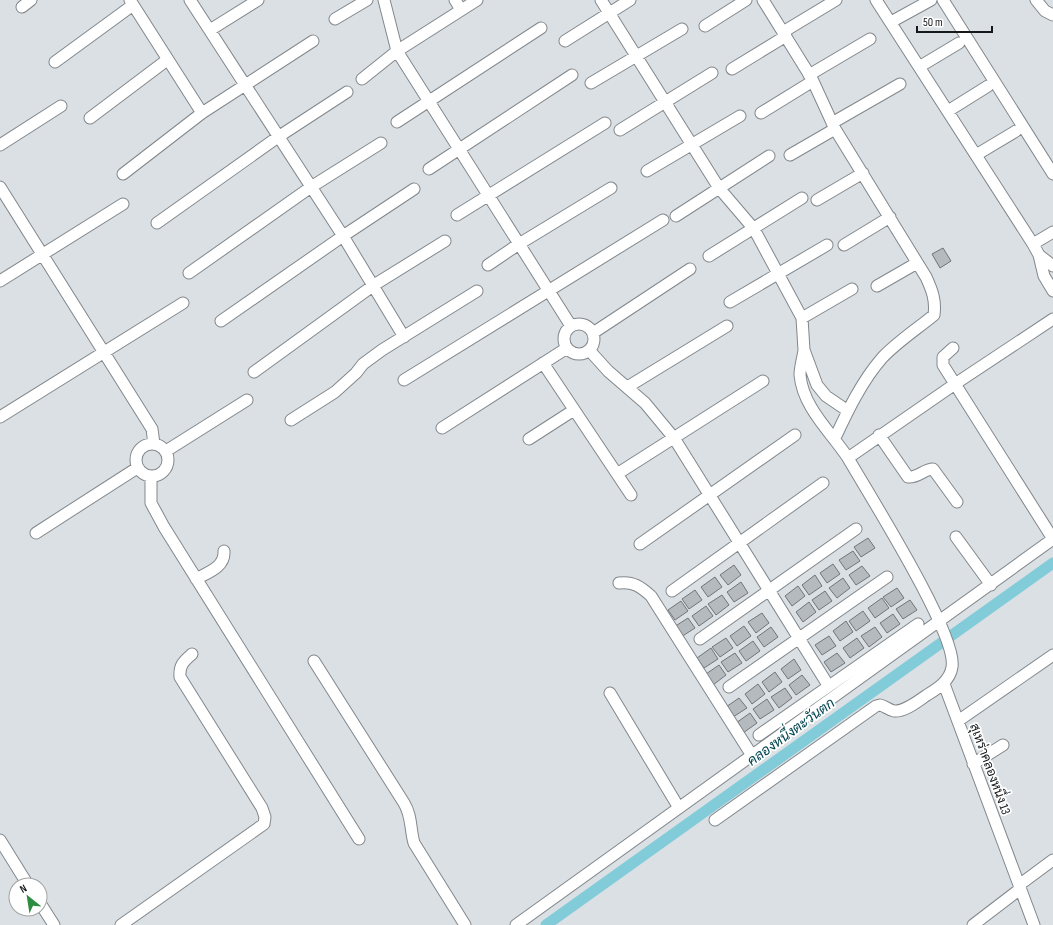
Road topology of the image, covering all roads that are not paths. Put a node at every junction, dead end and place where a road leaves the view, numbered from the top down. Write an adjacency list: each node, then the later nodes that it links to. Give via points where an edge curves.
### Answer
1 (32, 0): 18 (street)
2 (190, 0): 27 (street)
3 (258, 0): 27 (street)
4 (367, 0): 22 (street)
5 (384, 0): 33 (street)
6 (455, 0): 19 (street)
7 (477, 0): 19 (street)
8 (601, 0): 20 (street)
9 (630, 0): 20 (street)
10 (746, 0): 24 (street)
11 (763, 0): 28 (street)
12 (836, 0): 28 (street)
13 (876, 0): 23 (street)
14 (932, 0): 23 (street)
15 (943, 0): 73 (street)
16 (1036, 0): 21 (street, via 1044,11)
17 (131, 3): 35 (street); 36 (street)
18 (22, 7)
19 (461, 10): 33 (street)
20 (609, 13): 31 (street); 34 (street)
21 (1053, 15)
22 (335, 19)
23 (891, 22): 37 (street)
24 (705, 26)
25 (541, 28): 48 (street)
26 (682, 29): 34 (street)
27 (210, 30): 45 (street)
28 (784, 34): 38 (street); 41 (street)
29 (870, 38): 41 (street)
30 (313, 41): 45 (street)
31 (565, 41)
32 (959, 43): 37 (street)
33 (397, 51): 42 (street); 48 (street)
34 (636, 56): 43 (street); 49 (street)
35 (167, 60): 52 (street); 55 (street)
36 (55, 62)
37 (919, 67): 51 (street)
38 (732, 69)
39 (712, 73): 49 (street)
40 (572, 75): 65 (street)
41 (811, 78): 53 (street); 58 (street)
42 (362, 79)
43 (591, 83)
44 (900, 84): 58 (street)
45 (245, 85): 52 (street); 61 (street)
46 (988, 86): 51 (street)
47 (347, 92): 61 (street)
48 (428, 101): 56 (street); 65 (street)
49 (665, 102): 59 (street); 63 (street)
50 (61, 106): 64 (street)
51 (948, 111): 66 (street)
52 (202, 113): 72 (street)
53 (761, 113)
54 (740, 116): 63 (street)
55 (90, 118)
56 (397, 122)
57 (605, 123): 79 (street)
58 (834, 126): 68 (street); 71 (street)
59 (620, 130)
60 (1016, 131): 66 (street)
61 (278, 137): 75 (street); 87 (street)
62 (381, 143): 75 (street)
63 (692, 144): 70 (street); 77 (street)
64 (0, 145)
65 (458, 148): 69 (street); 79 (street)
66 (976, 155): 93 (street)
67 (769, 156): 77 (street)
68 (790, 156)
69 (428, 169)
70 (647, 172)
71 (863, 173): 81 (street); 85 (street)
72 (123, 174)
73 (1053, 174)
74 (0, 187): 96 (street)
75 (311, 187): 90 (street); 103 (street)
76 (611, 188): 92 (street)
77 (719, 188): 84 (street); 88 (street)
78 (414, 189): 90 (street)
79 (489, 196): 83 (street); 92 (street)
80 (802, 198): 88 (street)
81 (817, 200)
82 (123, 204): 96 (street)
83 (457, 215)
84 (676, 216)
85 (890, 217): 95 (street); 99 (street)
86 (662, 220): 109 (street)
87 (157, 223)
88 (754, 229): 98 (street); 104 (street)
89 (1053, 232): 93 (street)
90 (343, 236): 106 (street); 116 (street)
91 (445, 241): 106 (street)
92 (519, 244): 100 (street); 109 (street)
93 (1033, 244): 97 (street)
94 (827, 245): 104 (street)
95 (844, 245)
96 (42, 255): 105 (street); 125 (street)
97 (1039, 255): 101 (street); 110 (street, via 1044,276)
98 (709, 256)
99 (917, 262): 107 (street); 134 (street, via 933,292 936,304 934,315 883,357)
100 (488, 265)
101 (1053, 266)
102 (690, 269): 119 (street)
103 (189, 273)
104 (779, 274): 113 (street); 114 (street)
105 (0, 281)
106 (374, 285): 120 (street); 127 (street)
107 (877, 286)
108 (852, 289): 114 (street)
109 (549, 291): 117 (street); 128 (street)
110 (1053, 291)
111 (477, 292): 120 (street)
112 (183, 302): 125 (street)
113 (730, 302)
114 (802, 318): 124 (street)
115 (1053, 319): 130 (street)
116 (221, 321)
117 (571, 326): 119 (street, via 584,325); 121 (street, via 564,336)
118 (727, 326): 131 (street)
119 (593, 333): 123 (street, via 594,342)
120 (404, 337): 136 (street, via 372,357 335,392)
121 (567, 348): 123 (street, via 577,354); 126 (street)
122 (953, 348): 130 (street, via 942,361)
123 (589, 350): 131 (street, via 608,370)
124 (804, 350): 134 (street, via 817,385 826,396); 141 (street, via 800,373 802,386 811,408)
125 (104, 352): 135 (street); 143 (street, via 152,429)
126 (542, 363): 133 (street); 137 (street)
127 (254, 372)
128 (404, 380)
129 (763, 381): 140 (street)
130 (955, 384): 139 (street); 156 (street)
131 (629, 386): 140 (street)
132 (247, 400): 144 (street)
133 (574, 410): 142 (street); 147 (street)
134 (848, 411): 141 (street)
135 (0, 417)
136 (291, 420)
137 (442, 428)
138 (794, 435): 151 (street)
139 (879, 435): 145 (street); 152 (street, via 904,474 912,478 933,469)
140 (674, 438): 147 (street); 151 (street)
141 (835, 438): 145 (street)
142 (529, 439)
143 (154, 444): 144 (street); 146 (street, via 138,451)
144 (166, 451): 148 (street, via 168,465 158,476)
145 (848, 458): 167 (street, via 921,584)
146 (138, 468): 148 (street, via 143,474); 154 (street)
147 (617, 474): 150 (street)
148 (151, 477): 161 (street, via 151,503)
149 (823, 483): 157 (street)
150 (631, 495)
151 (709, 495): 157 (street); 158 (street)
152 (957, 502)
153 (856, 529): 164 (street)
154 (36, 533)
155 (956, 537): 163 (street)
156 (1053, 539): 163 (street)
157 (739, 543): 164 (street); 165 (street)
158 (640, 544)
159 (224, 551): 161 (street, via 223,560 218,567)
160 (887, 577): 168 (street)
161 (196, 579): 184 (street)
162 (619, 583): 180 (street, via 635,584 651,596)
163 (991, 585): 167 (street)
164 (768, 590): 168 (street); 169 (street)
165 (672, 591)
166 (918, 624): 173 (street)
167 (940, 624): 174 (street, via 949,645 952,667); 180 (street)
168 (799, 638): 173 (street); 175 (street)
169 (700, 639)
170 (192, 654): 191 (street, via 181,664 180,677 262,808 264,824)
171 (1053, 655): 177 (street)
172 (314, 661): 192 (street, via 404,803 412,822 414,843)
173 (828, 684): 178 (street)
174 (944, 684): 177 (street, สุเหร่าคลองหนึ่ง 13); 183 (street, via 897,711 876,706)
175 (729, 687)
176 (610, 693): 182 (street)
177 (958, 721): 181 (street, สุเหร่าคลองหนึ่ง 13)
178 (759, 734)
179 (1003, 745): 181 (street)
180 (751, 754): 182 (street)
181 (974, 764): 188 (street, สุเหร่าคลองหนึ่ง 13)
182 (679, 808): 193 (street)
183 (716, 820)
184 (359, 839)
185 (0, 840): 187 (street)
186 (1053, 860): 188 (street)
187 (23, 877)
188 (1019, 887): 194 (street); 195 (street, สุเหร่าคลองหนึ่ง 13)
189 (48, 916): 190 (street)
190 (54, 925)
191 (121, 925)
192 (465, 925)
193 (516, 925)
194 (973, 925)
195 (1034, 925)

